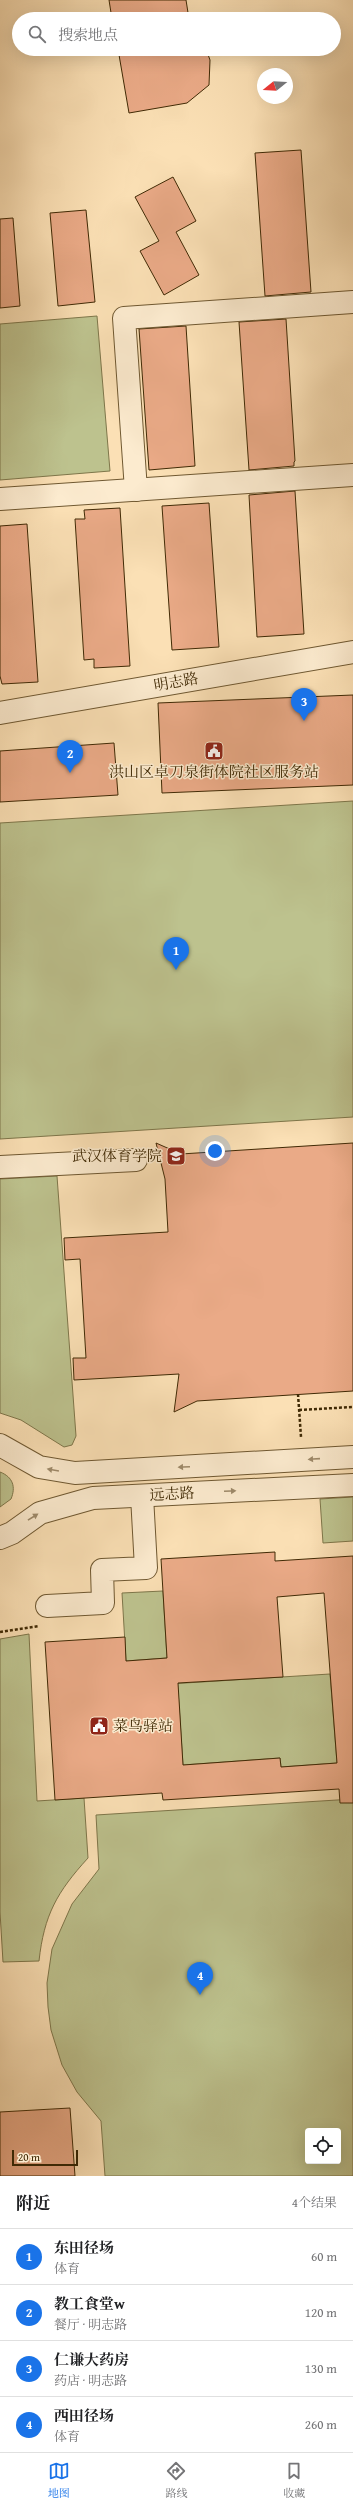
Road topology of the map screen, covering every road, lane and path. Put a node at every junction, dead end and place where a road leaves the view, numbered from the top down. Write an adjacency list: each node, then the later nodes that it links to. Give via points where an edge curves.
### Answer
1 (353, 302): 3 (street, via 124,318)
2 (353, 475): 3 (street)
3 (136, 490): 4 (street)
4 (0, 499)
5 (353, 652): 6 (street, 明志路)
6 (0, 713)
7 (136, 1160): 8 (street)
8 (0, 1167)
9 (298, 1394): 11 (path)
10 (353, 1406): 11 (path)
11 (299, 1410): 14 (path)
12 (0, 1445): 14 (street, 远志路, one-way to 12, via 75,1473 39,1467)
13 (353, 1457): 14 (street, 远志路, one-way to 14)
14 (302, 1460)
15 (353, 1485): 16 (street, 远志路, one-way to 15)
16 (142, 1496): 17 (street, 远志路, one-way to 16, via 12,1533 40,1513 58,1506 93,1498); 18 (street, via 146,1568 102,1570 103,1603)
17 (0, 1538)
18 (46, 1606): 19 (path, via 47,1625)
19 (0, 1632)

